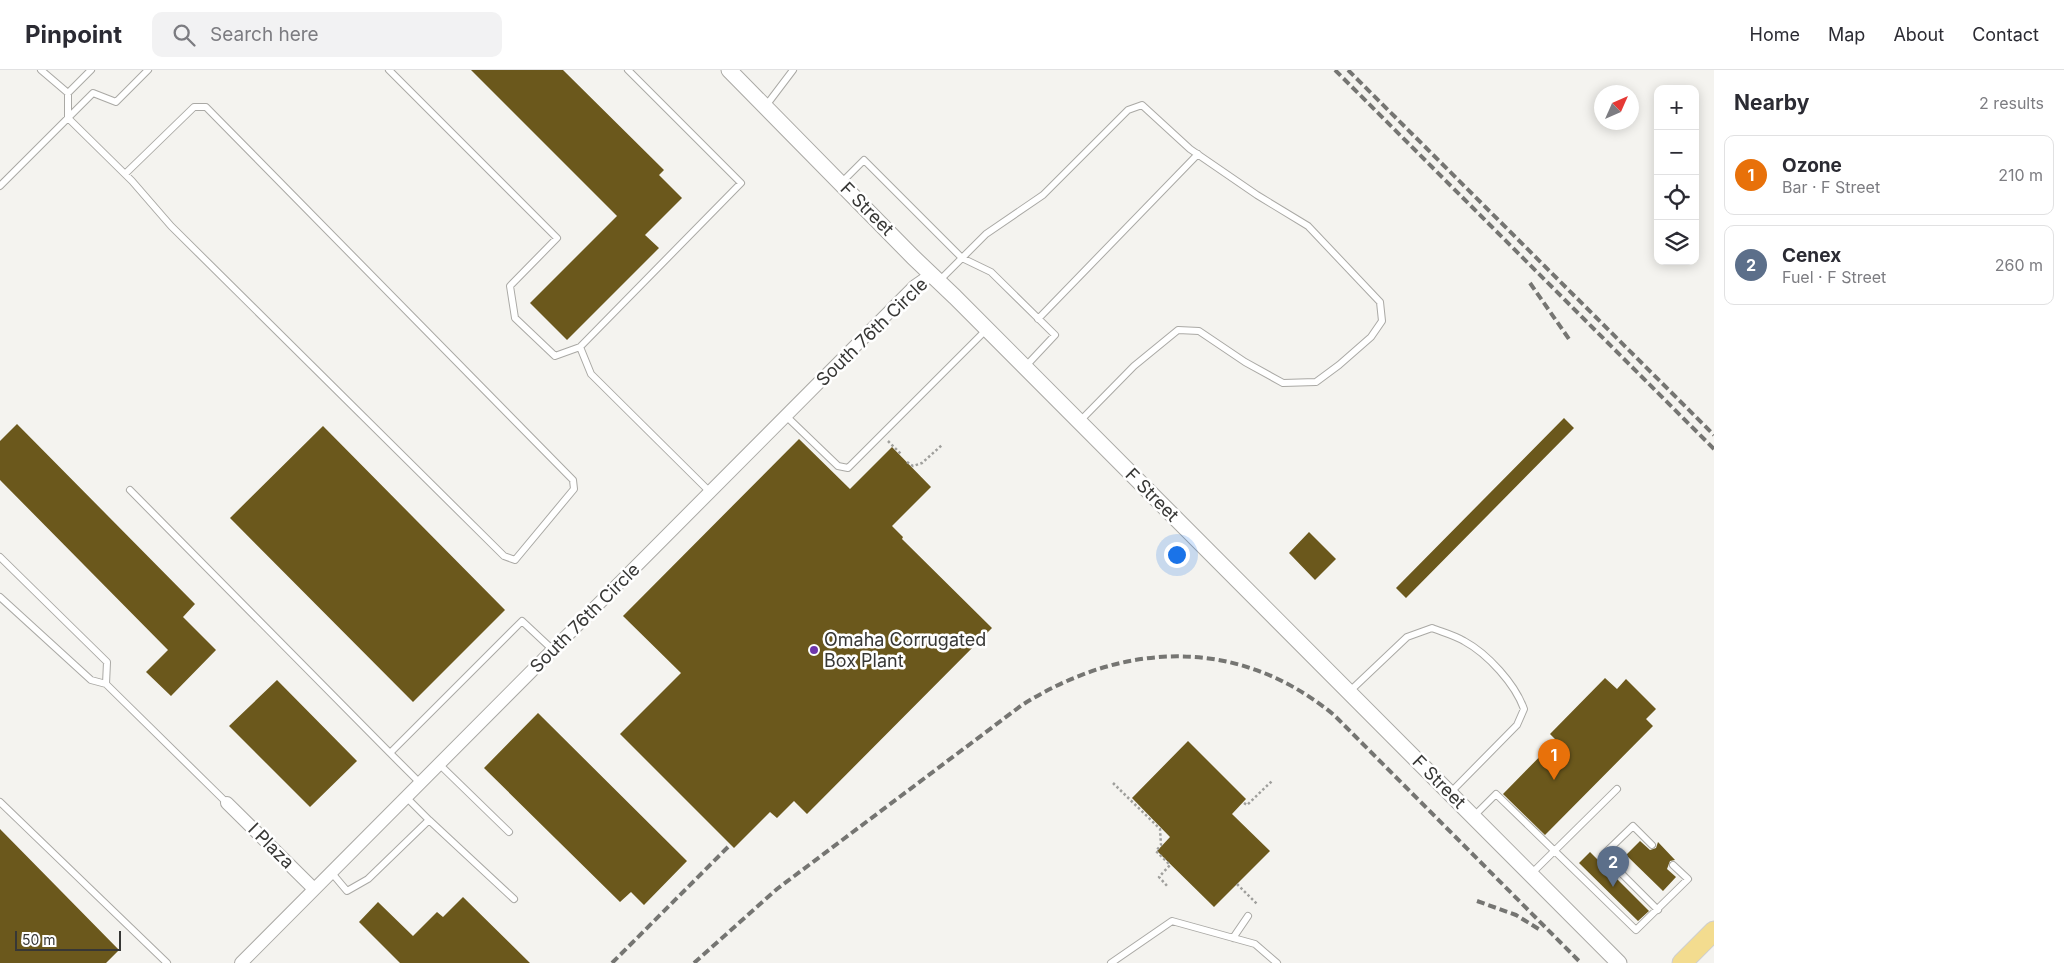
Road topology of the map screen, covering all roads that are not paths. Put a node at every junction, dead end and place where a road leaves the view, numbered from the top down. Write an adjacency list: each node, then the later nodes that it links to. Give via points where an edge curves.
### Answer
1 (41, 70): 8 (lane)
2 (91, 70): 8 (lane)
3 (148, 70): 10 (lane, via 116,102 93,93)
4 (389, 70): 19 (lane, via 557,238 510,286 515,318 555,356)
5 (628, 70): 19 (lane, via 741,183)
6 (729, 70): 9 (street, F Street)
7 (793, 70): 9 (lane)
8 (68, 93): 10 (lane)
9 (765, 106): 13 (street, F Street)
10 (68, 118): 12 (lane); 14 (lane)
11 (1198, 154): 15 (lane, via 1142,105 1128,110 1043,195 986,234); 17 (lane); 22 (lane, via 1308,226 1380,302 1382,321 1371,337 1316,382 1283,383 1200,331 1178,330 1134,366)
12 (125, 174): 12 (lane, via 171,226 504,556 515,560 574,489 574,480 206,107 194,107)
13 (841, 183): 15 (lane, via 864,160); 16 (street, F Street)
14 (0, 186)
15 (962, 258): 16 (lane); 17 (lane, via 991,272)
16 (934, 279): 18 (street, F Street); 21 (street, South 76th Circle, via 915,286)
17 (1038, 319): 20 (lane, via 1054,336)
18 (987, 329): 20 (street, F Street); 21 (lane, via 848,468 838,466)
19 (580, 347): 24 (lane, via 591,374)
20 (1025, 367): 22 (street, F Street)
21 (786, 416): 24 (street, South 76th Circle)
22 (1079, 422): 29 (street, F Street)
23 (130, 490): 30 (lane)
24 (710, 492): 27 (street, South 76th Circle)
25 (0, 557): 28 (lane, via 107,662)
26 (0, 597): 28 (lane, via 91,680)
27 (553, 650): 30 (lane, via 522,621); 31 (street, South 76th Circle)
28 (106, 684): 37 (lane)
29 (1349, 692): 34 (street, F Street); 34 (lane, via 1407,637 1432,628 1465,641 1501,671 1524,709 1517,725)
30 (390, 753): 32 (lane)
31 (439, 764): 32 (street, South 76th Circle); 40 (lane)
32 (420, 783): 35 (street, South 76th Circle)
33 (1616, 789): 42 (lane)
34 (1450, 793): 38 (street, F Street)
35 (406, 797): 39 (lane); 44 (street, South 76th Circle)
36 (0, 802): 52 (lane)
37 (227, 803): 46 (street, I Plaza)
38 (1473, 817): 42 (lane, via 1496,794); 45 (street, F Street)
39 (429, 820): 44 (lane, via 368,879 347,890); 47 (lane)
40 (509, 832)
41 (1652, 845): 48 (lane, via 1632,826 1603,855)
42 (1555, 851): 45 (lane); 48 (lane, via 1636,930)
43 (1673, 865): 48 (lane, via 1688,879)
44 (331, 872): 46 (street, South 76th Circle)
45 (1530, 875): 56 (street, F Street)
46 (314, 889): 53 (street, South 76th Circle)
47 (514, 899)
48 (1658, 910)
49 (1248, 916): 51 (lane)
50 (1714, 932): 57 (main road)
51 (1233, 938): 54 (lane, via 1172,921); 55 (lane, via 1255,944)
52 (167, 963)
53 (241, 963)
54 (1111, 963)
55 (1277, 963)
56 (1619, 963)
57 (1682, 963)

